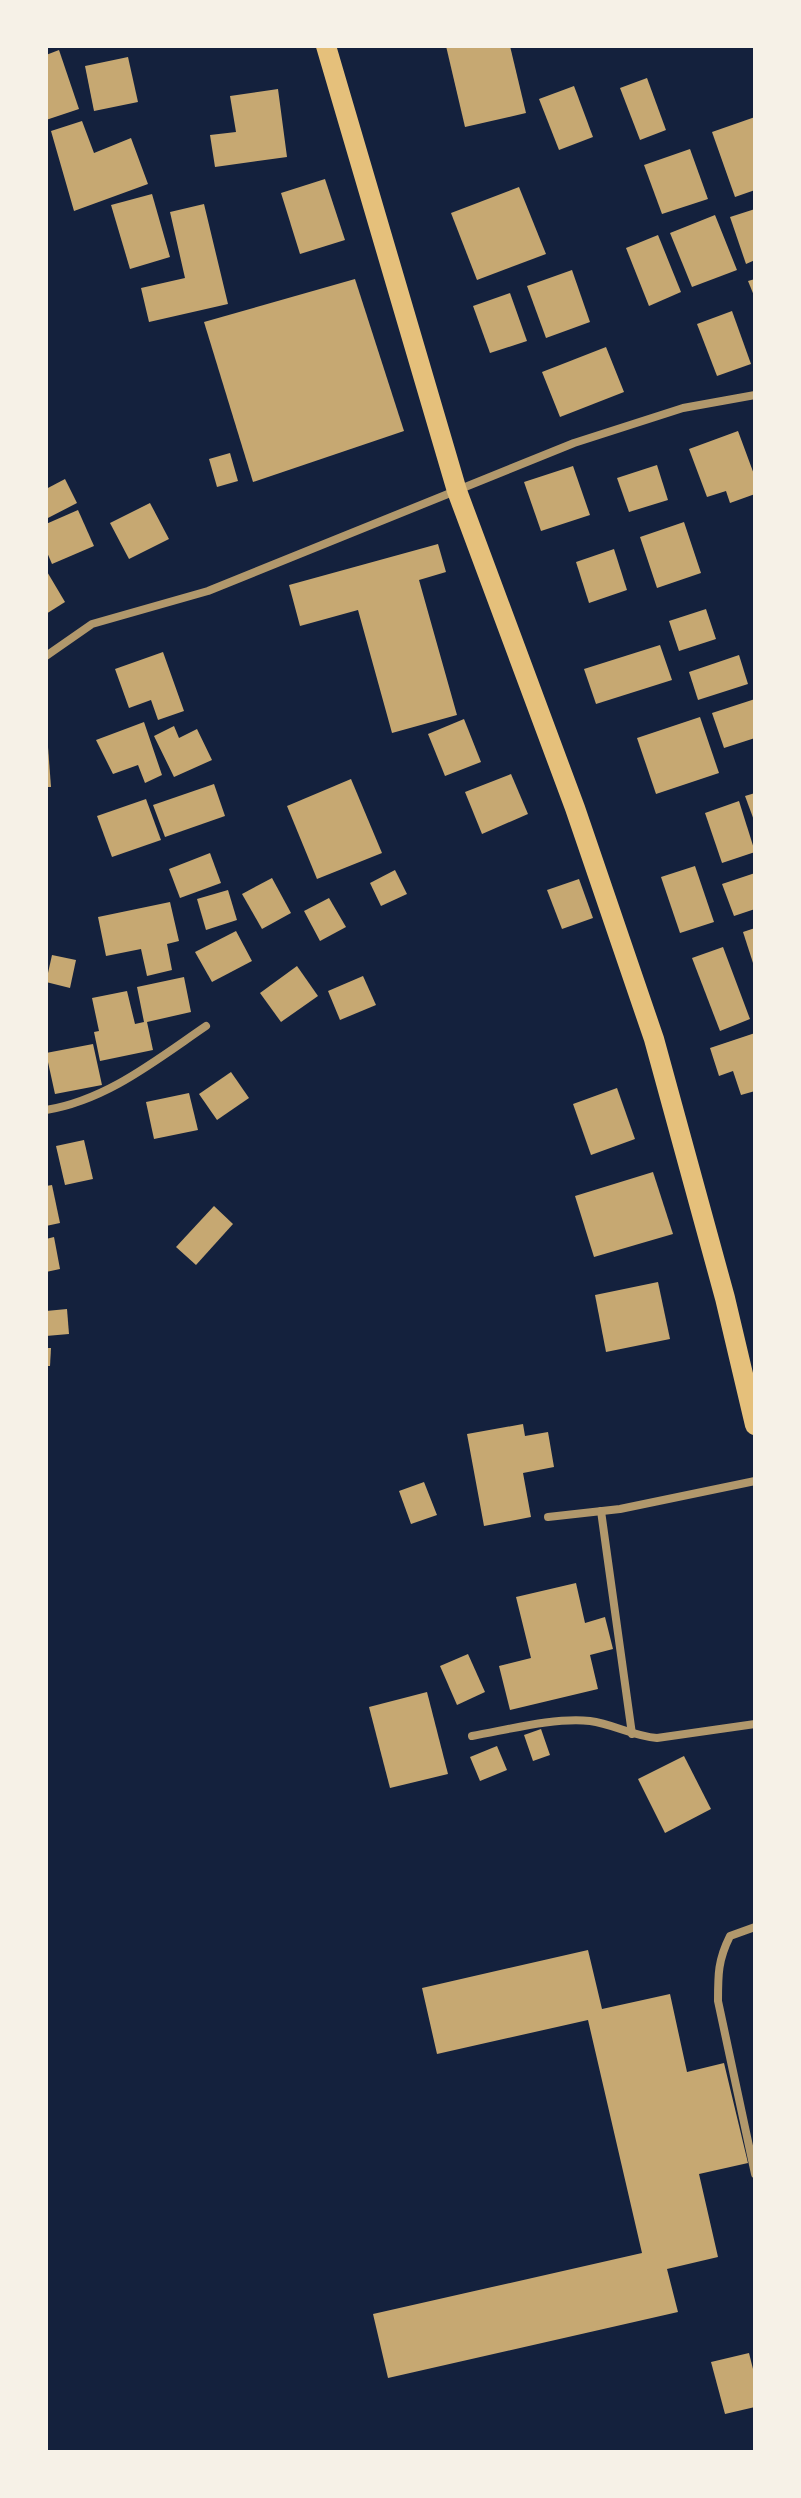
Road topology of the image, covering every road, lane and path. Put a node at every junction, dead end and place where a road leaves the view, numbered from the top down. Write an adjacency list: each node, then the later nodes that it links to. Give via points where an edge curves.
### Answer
1 (326, 46): 3 (main road)
2 (755, 395): 3 (street, via 683,408 574,443)
3 (457, 491): 4 (street, via 208,591 92,624); 7 (main road, via 654,1039)
4 (46, 656)
5 (206, 1026): 6 (street, via 119,1086)
6 (46, 1110)
7 (755, 1425)
8 (755, 1481): 9 (street)
9 (601, 1511): 10 (street); 12 (street)
10 (548, 1517)
11 (755, 1724): 12 (street, via 657,1738)
12 (632, 1734): 13 (street, via 589,1721)
13 (472, 1736)
14 (755, 1927): 15 (street, via 730,1936 718,1976 718,2001)
15 (755, 2174)

